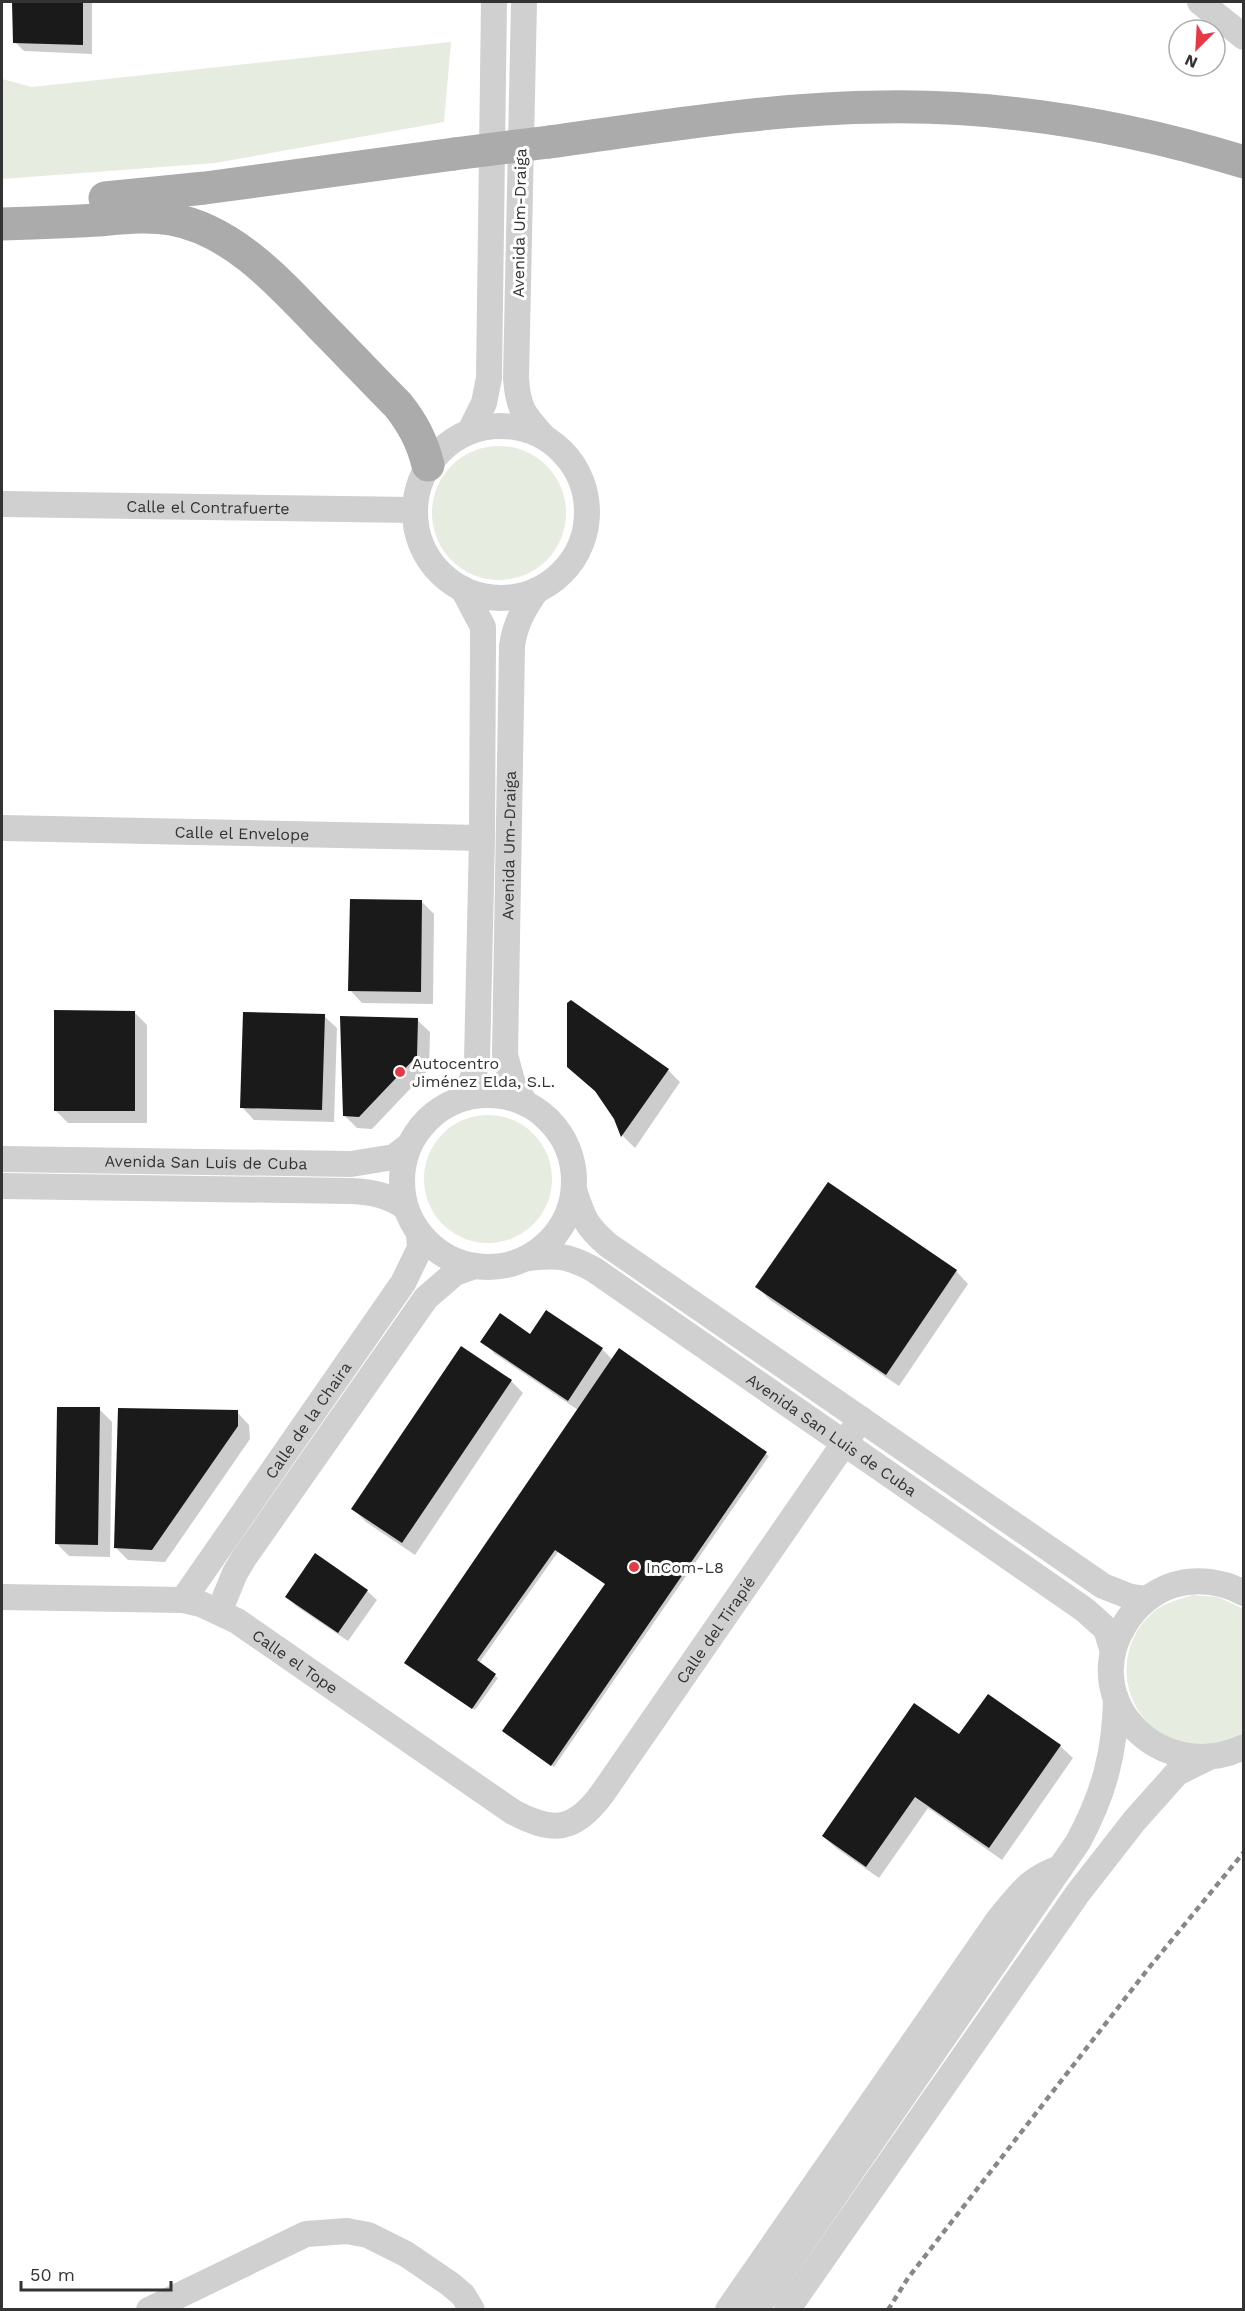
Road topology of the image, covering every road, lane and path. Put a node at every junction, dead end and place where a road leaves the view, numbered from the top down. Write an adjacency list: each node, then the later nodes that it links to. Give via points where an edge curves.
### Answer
1 (494, 2): 8 (street, Avenida Um-Draiga, via 489,378 484,403)
2 (524, 2): 9 (street, Avenida Um-Draiga, via 516,378 517,400)
3 (1200, 2): 4 (street)
4 (1244, 37)
5 (1244, 162): 6 (main road, bridge, via 1100,126 1016,114 882,107 727,118 205,188 48,204)
6 (2, 204)
7 (2, 224): 10 (main road, via 147,217 171,219 223,240 271,273 398,405 414,426)
8 (470, 431): 9 (street, via 510,426); 10 (street, via 446,445)
9 (543, 436): 14 (street, via 571,461 586,496 587,515 581,542 567,567)
10 (428, 465): 12 (street, via 417,490)
11 (2, 504): 12 (street, Calle el Contrafuerte)
12 (414, 510): 13 (street, via 417,534 427,556 442,575)
13 (463, 589): 14 (street, via 500,598); 16 (street, Avenida Um-Draiga, via 483,627)
14 (537, 590): 18 (street, Avenida Um-Draiga, via 514,630 512,646 505,1055 512,1081)
15 (2, 828): 16 (street, Calle el Envelope)
16 (483, 838): 17 (street, Avenida Um-Draiga, via 477,1061)
17 (463, 1098): 18 (street, via 494,1094); 19 (street, via 440,1108 421,1125)
18 (525, 1102): 22 (street, via 547,1118 564,1138 573,1164)
19 (407, 1147): 20 (street, Avenida San Luis de Cuba, via 394,1157 351,1164); 23 (street, via 401,1187)
20 (2, 1159)
21 (2, 1186): 23 (street, Avenida San Luis de Cuba, via 372,1192 391,1197)
22 (574, 1190): 25 (street, via 567,1217 551,1241); 27 (street, Avenida San Luis de Cuba, via 590,1229 608,1245)
23 (405, 1207): 24 (street)
24 (419, 1234): 26 (street, via 443,1256); 34 (street, Calle de la Chaira, via 420,1248 403,1282)
25 (528, 1258): 26 (street, via 501,1267); 28 (street, Avenida San Luis de Cuba, via 572,1258 593,1269)
26 (472, 1266): 35 (street, Calle de la Chaira, via 455,1273 426,1298 244,1558)
27 (861, 1419): 28 (street, Calle del Tirapié); 33 (street, Avenida San Luis de Cuba, via 1103,1586)
28 (844, 1443): 36 (street, Avenida San Luis de Cuba, via 1085,1610 1106,1629); 40 (street, Calle del Tirapié, via 592,1808 569,1823)
29 (1244, 1567): 30 (street)
30 (1208, 1581): 31 (street); 33 (street, via 1165,1588)
31 (1244, 1593)
32 (2, 1597): 34 (street, Calle el Tope)
33 (1146, 1599): 36 (street, via 1131,1614)
34 (183, 1600): 35 (street, Calle el Tope)
35 (219, 1612): 40 (street, Calle el Tope, via 513,1812 535,1823)
36 (1113, 1652): 37 (street)
37 (1116, 1699): 39 (street, via 1142,1737 1184,1757); 41 (street, via 1116,1732 1102,1790 1090,1821)
38 (1244, 1747): 39 (street)
39 (1207, 1758): 46 (street, via 1170,1780 1078,1893)
40 (557, 1825)
41 (1063, 1866): 44 (street, via 1040,1875 999,1919); 45 (street)
42 (149, 2310): 43 (street, via 306,2234 347,2231 368,2235 406,2254 463,2295)
43 (472, 2310)
44 (728, 2310)
45 (756, 2310)
46 (787, 2310)

